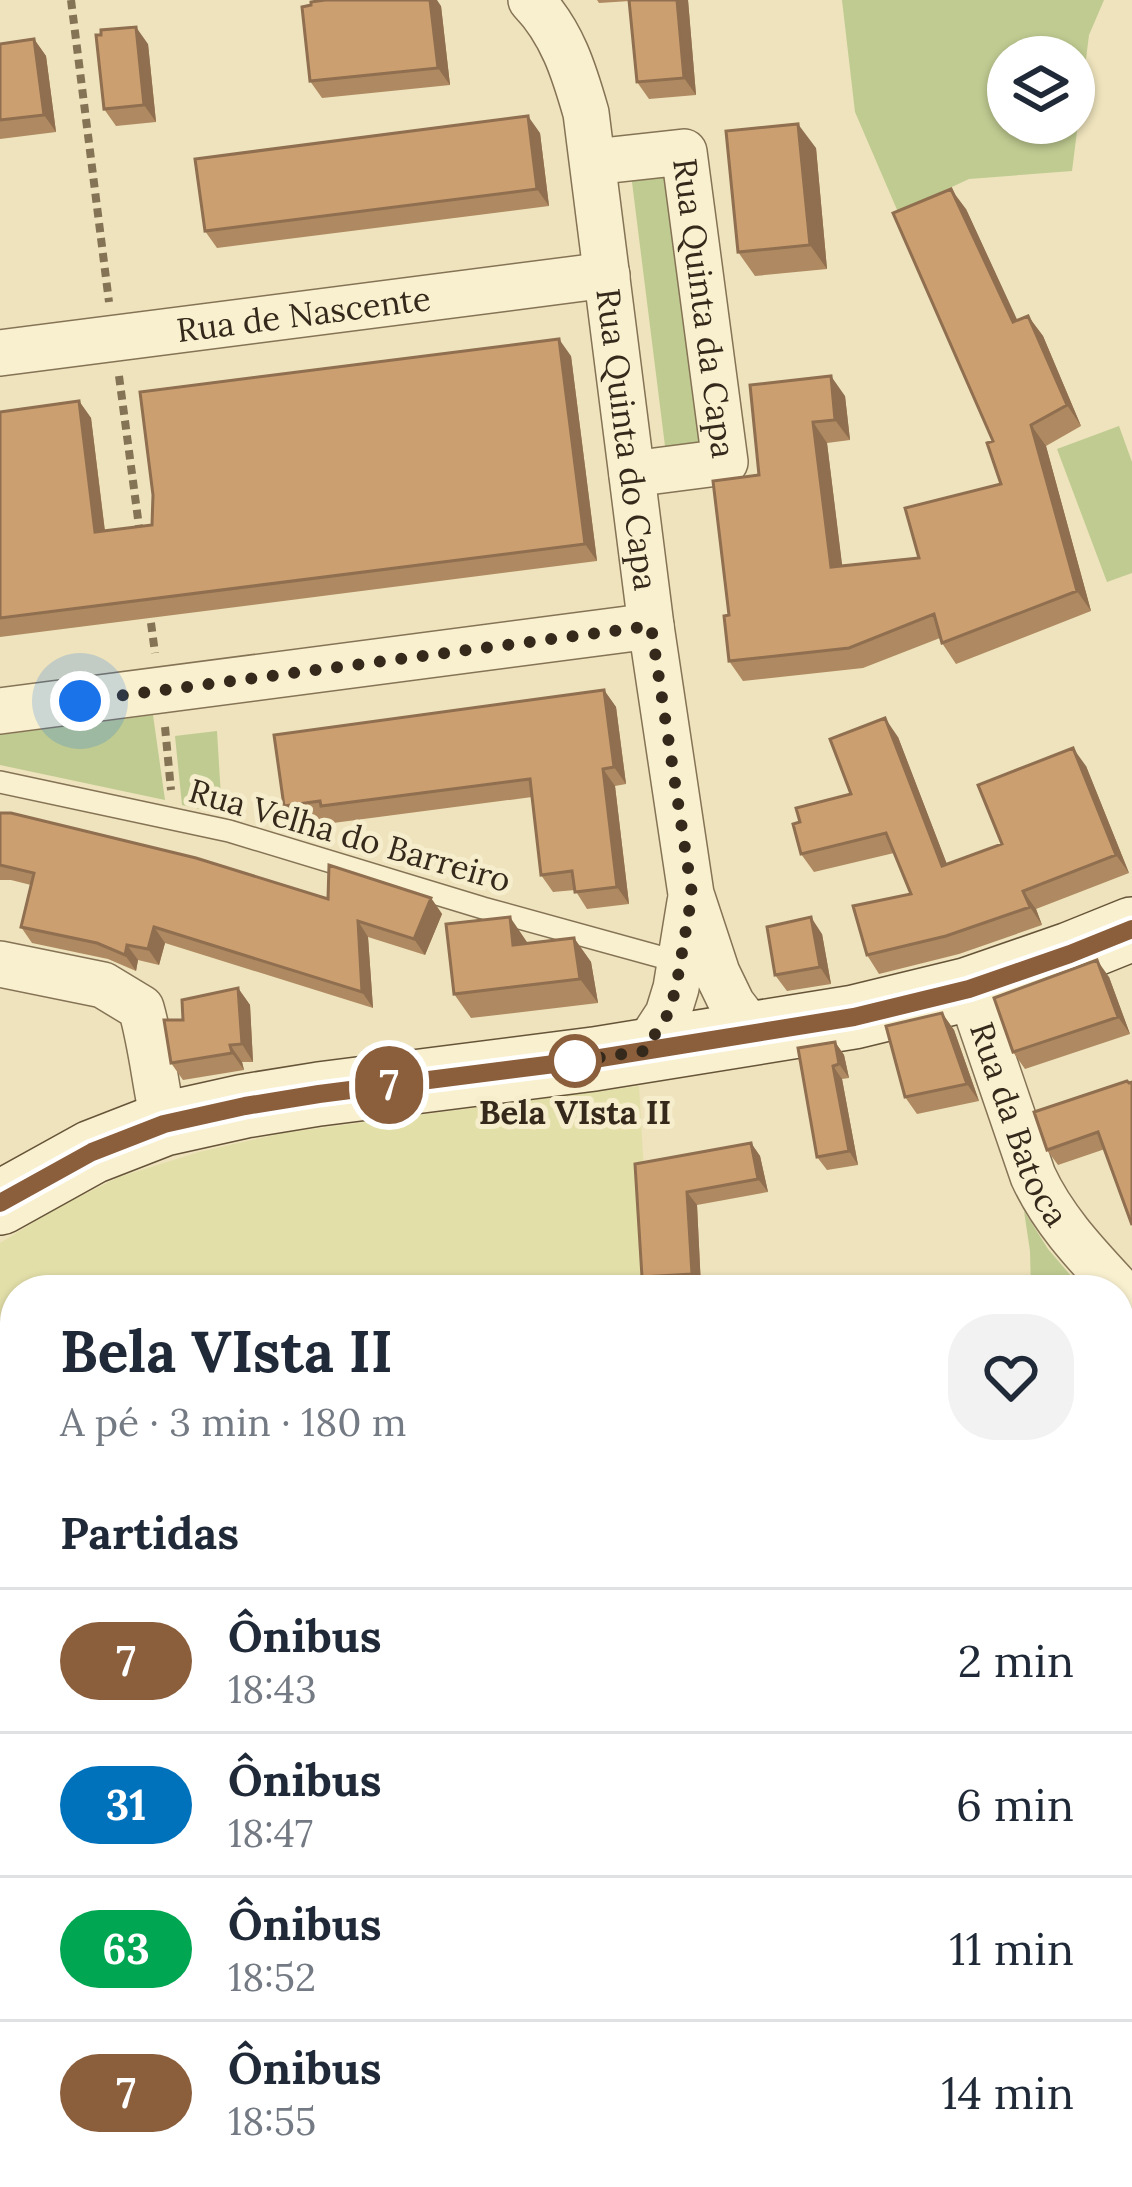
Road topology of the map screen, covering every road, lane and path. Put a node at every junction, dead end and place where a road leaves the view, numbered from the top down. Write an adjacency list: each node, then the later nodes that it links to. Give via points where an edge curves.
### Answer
1 (71, 0): 5 (path)
2 (531, 0): 3 (street, Rua Quinta do Capa, via 575,74)
3 (593, 162): 4 (street, Rua Quinta do Capa); 8 (street, Rua Quinta da Capa, via 684,152 725,462)
4 (607, 275): 6 (street, Rua de Nascente); 8 (street, Rua Quinta do Capa)
5 (109, 303)
6 (0, 353)
7 (120, 386): 9 (path)
8 (632, 474): 11 (street, Rua Quinta do Capa)
9 (142, 552)
10 (148, 599): 12 (path)
11 (651, 626): 13 (street); 17 (street, Rua Quinta do Capa)
12 (154, 646)
13 (0, 711)
14 (165, 733): 16 (path)
15 (0, 782): 19 (lane, Rua Velha do Barreiro, via 230,831)
16 (173, 805)
17 (692, 894): 19 (street); 22 (street, via 717,973)
18 (1132, 929): 21 (main road)
19 (679, 962): 23 (street, via 668,1014)
20 (0, 964): 24 (street, via 103,985 141,1008)
21 (969, 989): 22 (main road); 26 (street, Rua da Batoca, via 1043,1198)
22 (755, 1034): 23 (main road)
23 (644, 1051): 24 (main road, via 319,1094)
24 (164, 1124): 25 (main road, via 92,1152)
25 (0, 1203)
26 (1106, 1275)

